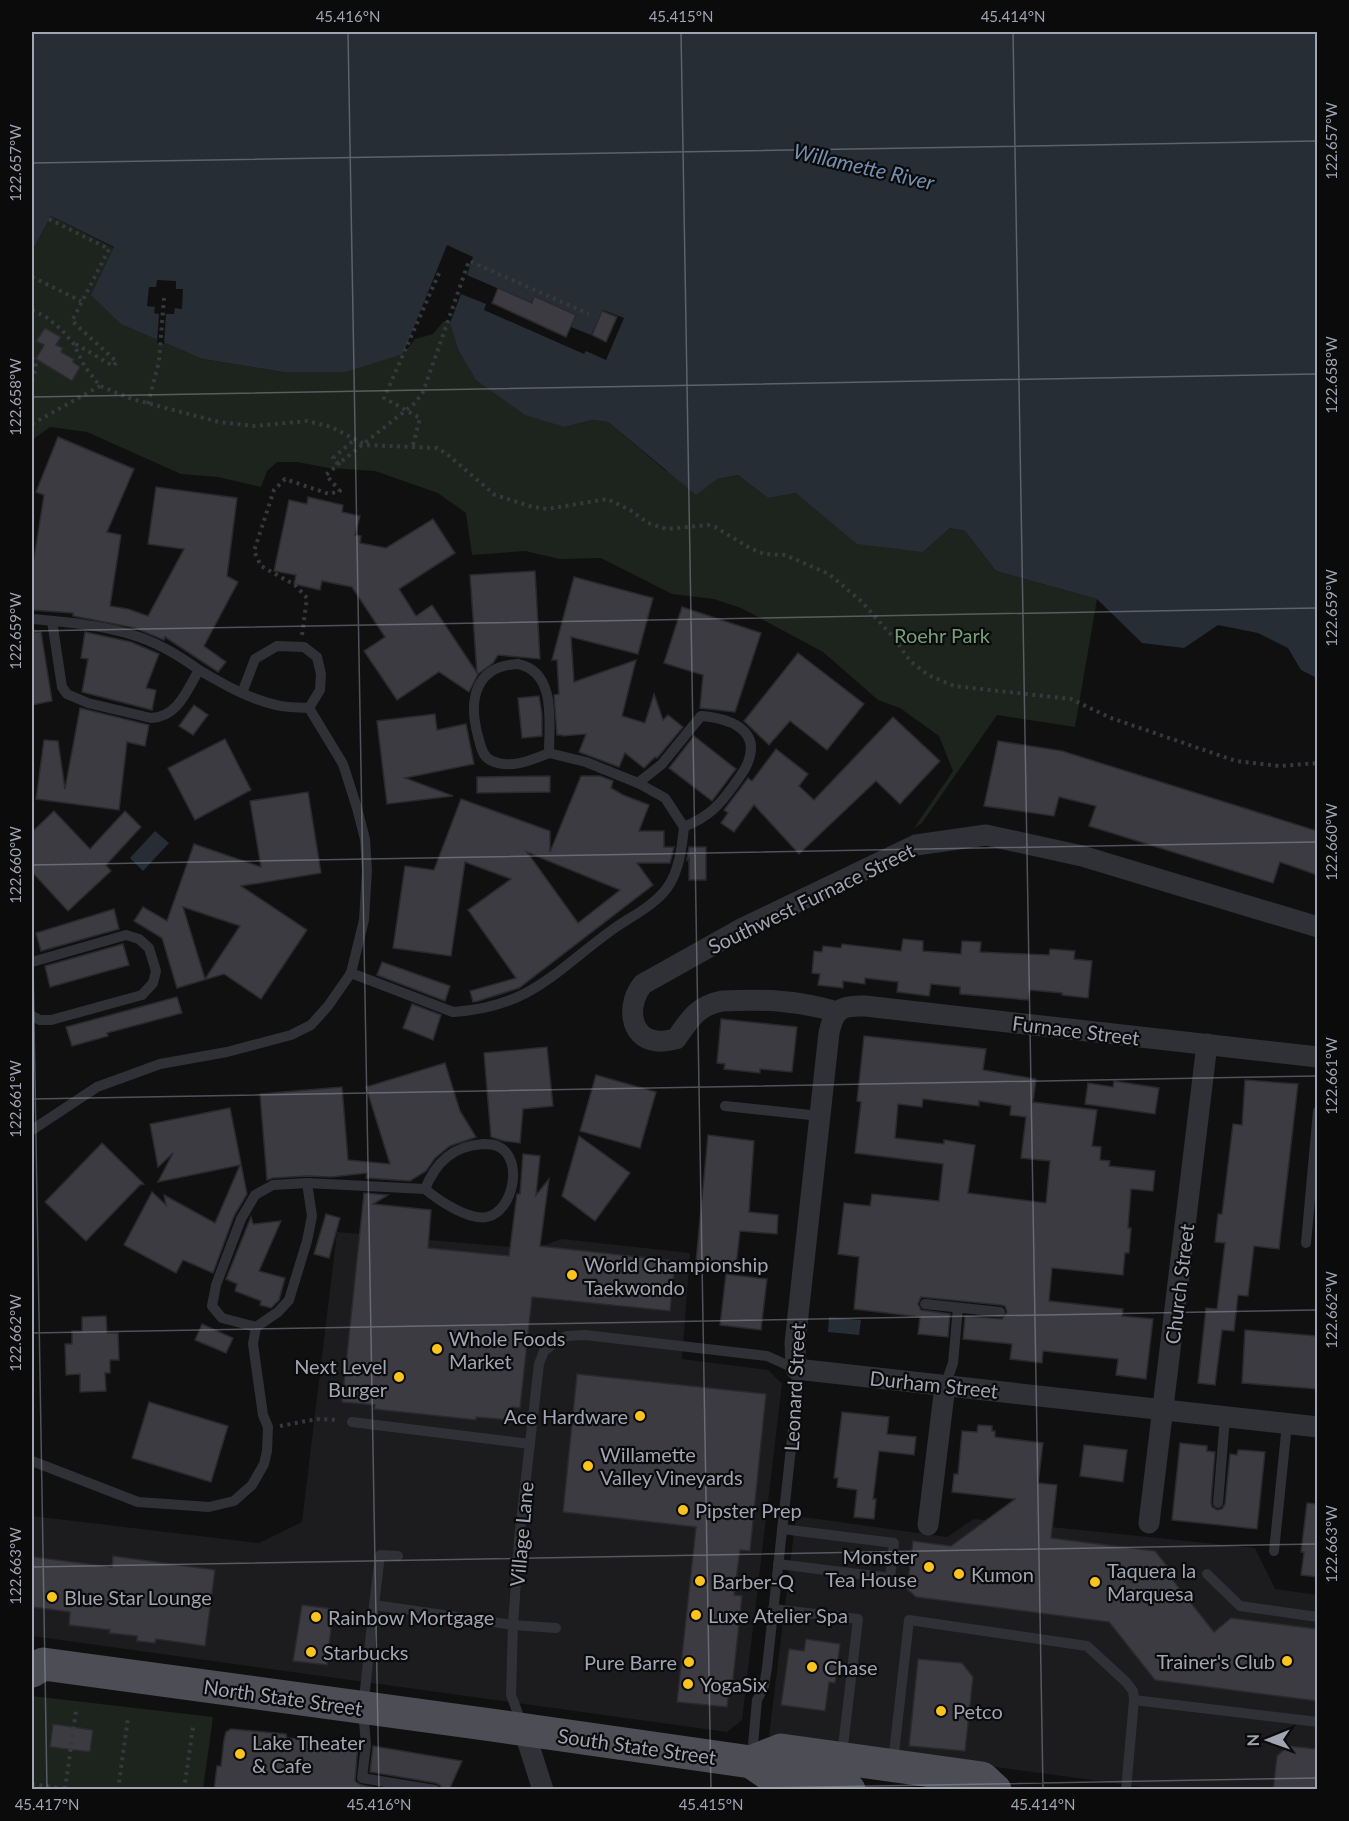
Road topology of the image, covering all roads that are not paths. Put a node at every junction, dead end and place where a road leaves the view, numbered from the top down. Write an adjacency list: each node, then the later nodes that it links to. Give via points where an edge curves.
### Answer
1 (32, 619): 2 (lane)
2 (51, 621): 3 (lane, via 134,635); 3 (lane, via 62,687 67,694 88,703 160,717 175,710)
3 (199, 670): 4 (lane)
4 (242, 693): 5 (lane, via 278,706); 5 (lane, via 255,659 278,646 304,647 317,657 321,674 320,690)
5 (309, 708): 11 (lane, via 343,764 364,839 364,920)
6 (549, 753): 6 (lane, via 548,701 537,672 518,664 489,672 473,700 483,752 489,760 506,764 528,762); 7 (lane, via 586,762)
7 (638, 783): 8 (lane, via 665,798); 8 (lane, via 662,764 702,716 726,720 742,730 752,750 748,764 719,806 702,820)
8 (684, 827): 11 (lane, via 679,861 667,888 534,990 506,1003 453,1012)
9 (1317, 927): 12 (street, Southwest Furnace Street, via 1082,856 986,835 933,841 905,850 743,928 643,984 632,1007 634,1025 641,1034 658,1042 676,1039 694,1013 722,1000 779,1000)
10 (32, 962): 13 (lane, via 126,935 140,939 148,948 156,971 153,983 142,995 51,1020)
11 (351, 973): 19 (lane, via 311,1025 291,1035 160,1064 97,1088)
12 (837, 1012): 14 (street, Furnace Street, via 849,1005 865,1006); 18 (street, Leonard Street, via 831,1020)
13 (32, 1016)
14 (1207, 1044): 15 (street, Furnace Street); 30 (street, Church Street)
15 (1317, 1057)
16 (725, 1106): 18 (lane)
17 (1317, 1111): 22 (lane)
18 (820, 1116): 28 (street, Leonard Street, via 795,1343)
19 (32, 1130)
20 (307, 1184): 21 (lane); 26 (lane, via 312,1216 289,1300); 26 (lane, via 273,1185 255,1195 230,1244 212,1306 222,1318)
21 (425, 1189): 21 (lane, via 442,1159 471,1144 500,1147 512,1165 506,1203 487,1217 441,1202)
22 (1306, 1242)
23 (925, 1304): 24 (lane)
24 (958, 1308): 25 (lane); 29 (lane, via 953,1363)
25 (999, 1312)
26 (256, 1327): 36 (lane, via 257,1383 268,1427 267,1451 252,1485 234,1501 209,1507 138,1502)
27 (554, 1343): 28 (lane, Durham Street, via 567,1336 585,1335 767,1356); 35 (lane, Village Lane, via 544,1351 539,1364)
28 (796, 1369): 29 (street, Durham Street); 40 (lane, Leonard Street, via 797,1393)
29 (945, 1386): 30 (street, Durham Street); 39 (street)
30 (1164, 1410): 31 (street, Durham Street); 38 (street, Church Street)
31 (1225, 1417): 33 (street, Durham Street); 37 (lane)
32 (352, 1422): 35 (lane)
33 (1287, 1424): 34 (street, Durham Street); 41 (lane)
34 (1317, 1427)
35 (530, 1444): 48 (lane, Village Lane)
36 (32, 1461)
37 (1218, 1503)
38 (1149, 1523)
39 (927, 1525)
40 (782, 1529): 43 (lane, Leonard Street); 43 (lane, via 894,1543 890,1578)
41 (1274, 1551)
42 (398, 1556): 45 (lane, via 380,1555)
43 (778, 1564): 46 (lane, Leonard Street)
44 (1207, 1574): 47 (lane, via 1240,1606)
45 (374, 1605): 48 (lane); 52 (lane)
46 (773, 1610): 55 (lane, Leonard Street); 57 (lane, via 858,1619)
47 (1317, 1617)
48 (513, 1625): 49 (lane); 54 (lane, Village Lane, via 511,1695)
49 (556, 1628)
50 (35, 1662): 52 (main road, North State Street)
51 (1134, 1700): 53 (lane); 56 (lane, via 1126,1682 1087,1646 909,1620); 61 (lane)
52 (363, 1708): 54 (main road, North State Street); 58 (lane, via 366,1744 362,1778)
53 (1317, 1722)
54 (524, 1730): 55 (main road, South State Street); 59 (street)
55 (751, 1762): 57 (main road, South State Street, via 776,1779)
56 (893, 1765): 57 (main road, South State Street); 60 (main road, South State Street, via 982,1778)
57 (846, 1774)
58 (435, 1790)
59 (543, 1790)
60 (995, 1790)
61 (1126, 1790)

